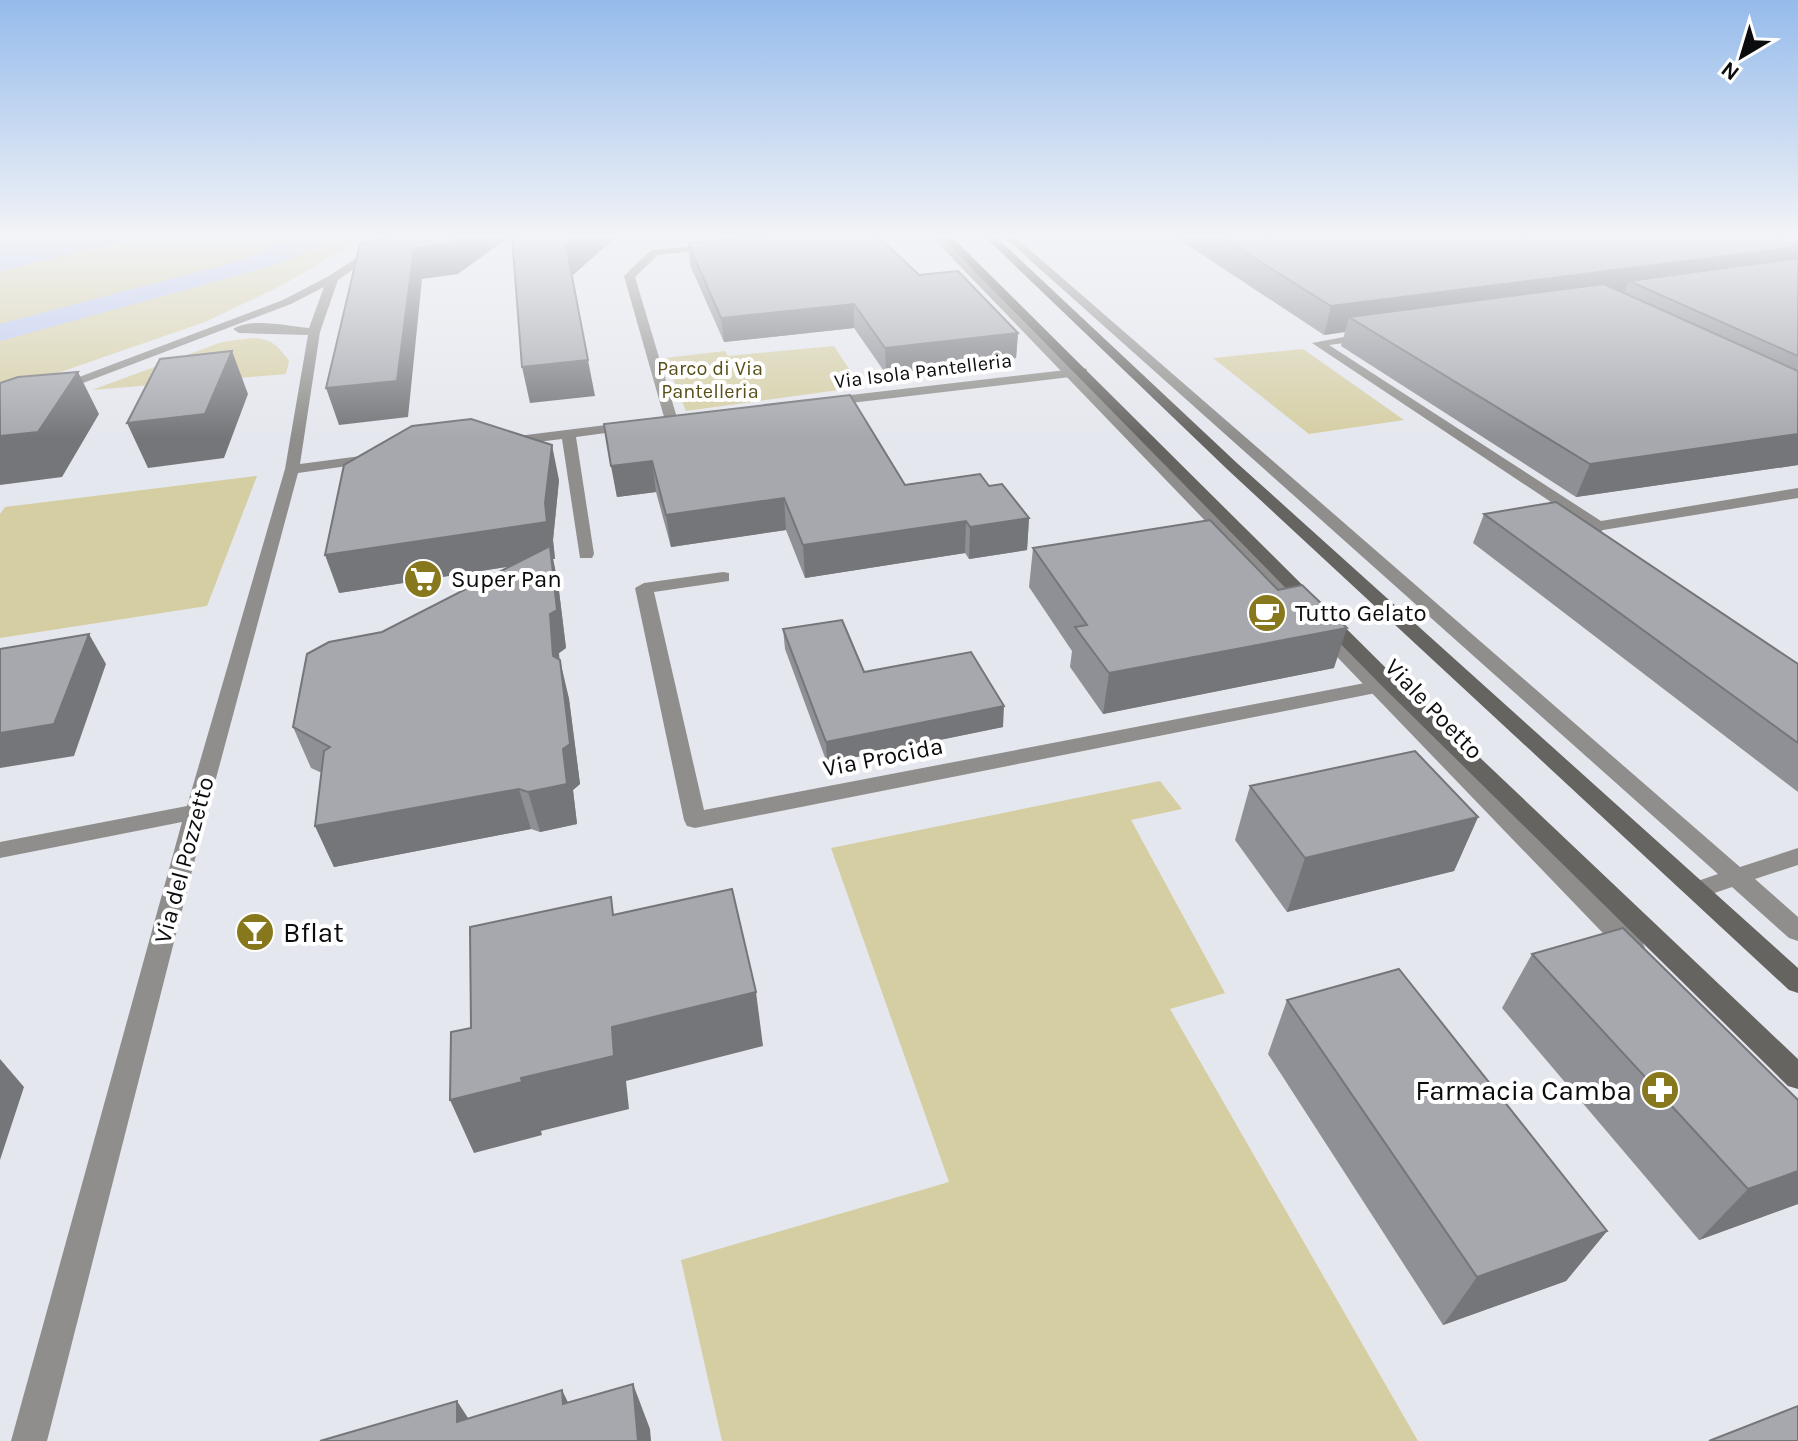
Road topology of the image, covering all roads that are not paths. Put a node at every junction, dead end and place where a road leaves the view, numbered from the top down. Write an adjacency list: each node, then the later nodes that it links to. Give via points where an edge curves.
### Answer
1 (284, 303): 10 (street)
2 (324, 303): 8 (street, Via del Pozzetto)
3 (636, 303): 14 (street, via 664,422)
4 (1005, 303): 11 (street, Viale Poetto)
5 (1009, 303): 11 (main road, Viale Poetto)
6 (1060, 303): 28 (main road, Viale Poetto)
7 (1084, 303): 27 (street)
8 (314, 332): 10 (street, via 267,328); 17 (street, Via del Pozzetto)
9 (1380, 335): 19 (street, via 1318,343)
10 (202, 336): 12 (street)
11 (1076, 373): 13 (street, Via Isola Pantelleria); 23 (street, Viale Poetto)
12 (40, 394)
13 (808, 404)
14 (568, 434): 15 (street); 21 (street)
15 (491, 443)
16 (384, 457): 17 (street)
17 (292, 469): 24 (street, Via del Pozzetto)
18 (1798, 493): 19 (street)
19 (1598, 526): 20 (street, via 1577,542)
20 (1590, 551)
21 (586, 554)
22 (723, 577): 23 (street, Via Procida, via 644,588 695,820)
23 (1384, 686): 30 (street, Viale Poetto); 32 (main road, Viale Poetto)
24 (196, 812): 25 (street); 33 (street, Via del Pozzetto)
25 (0, 850)
26 (1798, 856): 27 (street)
27 (1736, 877): 28 (street); 29 (street)
28 (1697, 890): 31 (main road, Viale Poetto)
29 (1798, 931)
30 (1650, 965)
31 (1798, 983)
32 (1798, 1077)
33 (29, 1441)

